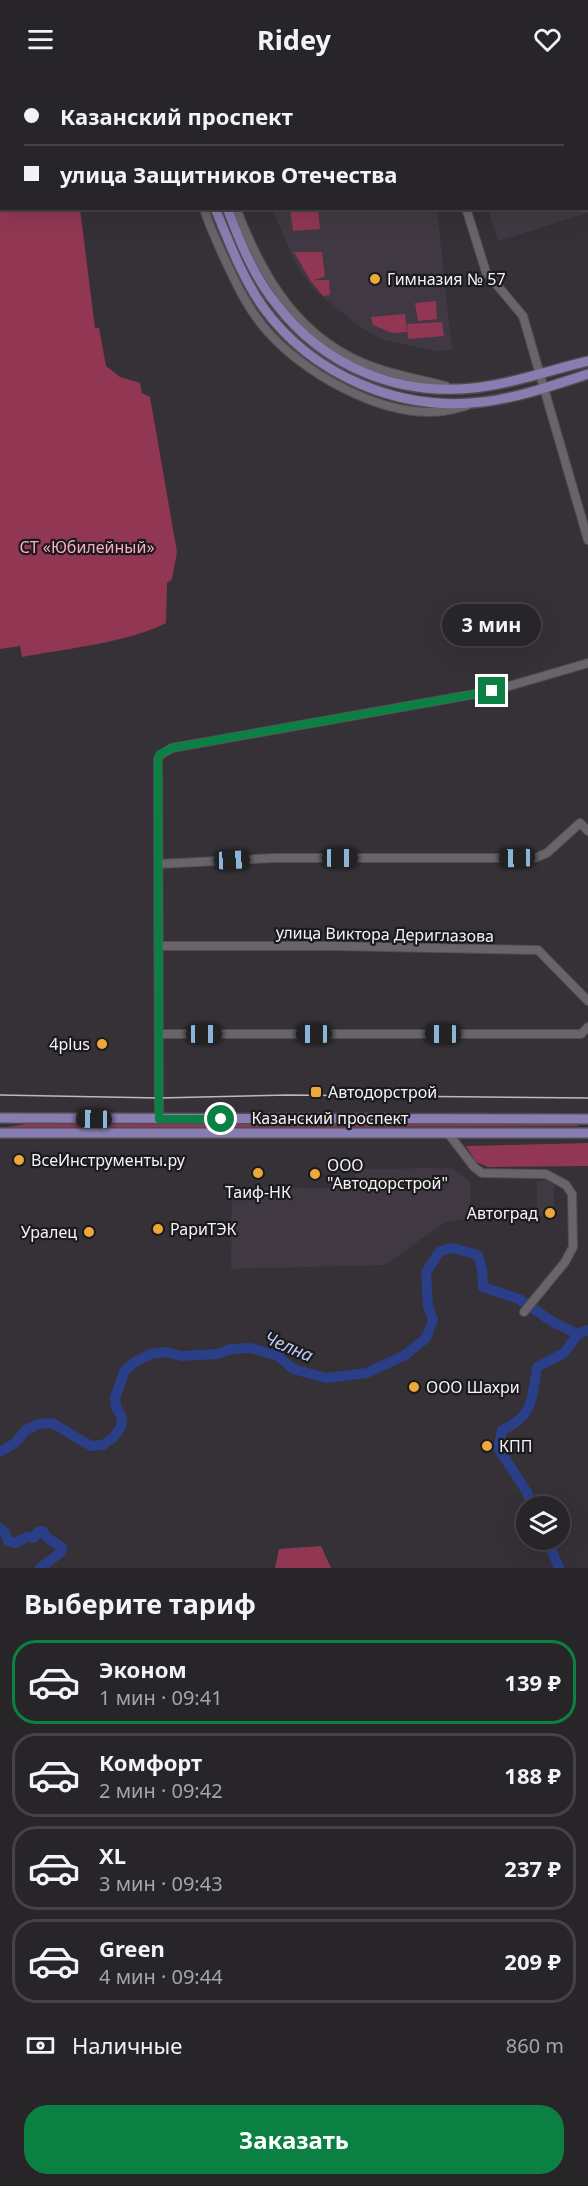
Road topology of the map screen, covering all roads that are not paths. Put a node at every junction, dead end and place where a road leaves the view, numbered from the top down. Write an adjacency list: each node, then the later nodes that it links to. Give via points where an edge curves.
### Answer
1 (205, 210): 11 (street, via 247,303 279,344 306,366 354,393 415,411 442,411)
2 (216, 210): 11 (main road, via 233,253 262,305 279,327 316,359 345,378 397,396 446,403)
3 (227, 210): 10 (main road, via 270,296 310,340 370,376 420,388)
4 (237, 210): 10 (street, via 268,278 289,309 307,326 360,361)
5 (467, 210): 7 (street, via 484,268 522,315)
6 (588, 360): 7 (main road)
7 (540, 374): 9 (street); 10 (main road)
8 (588, 374): 9 (main road)
9 (544, 388): 11 (main road); 12 (street)
10 (457, 389)
11 (483, 402)
12 (588, 540)
13 (588, 663): 15 (street, via 492,691 163,752 158,759)
14 (588, 831): 15 (street, via 580,823 536,858 274,858)
15 (159, 864): 16 (street)
16 (160, 946): 17 (street, улица Виктора Дериглазова, via 538,950); 19 (street)
17 (588, 1001)
18 (588, 1027): 19 (street, via 581,1034)
19 (159, 1034): 21 (street)
20 (0, 1118): 21 (main road, Казанский проспект)
21 (159, 1119): 22 (main road, Казанский проспект)
22 (568, 1119): 23 (main road, Казанский проспект); 24 (main road, via 579,1126)
23 (588, 1119)
24 (567, 1132): 26 (main road, Казанский проспект); 27 (main road, Казанский проспект)
25 (0, 1133): 26 (main road, Казанский проспект)
26 (448, 1133): 28 (street, via 482,1173 546,1174 566,1185 572,1194 573,1247)
27 (588, 1133)
28 (524, 1312)

